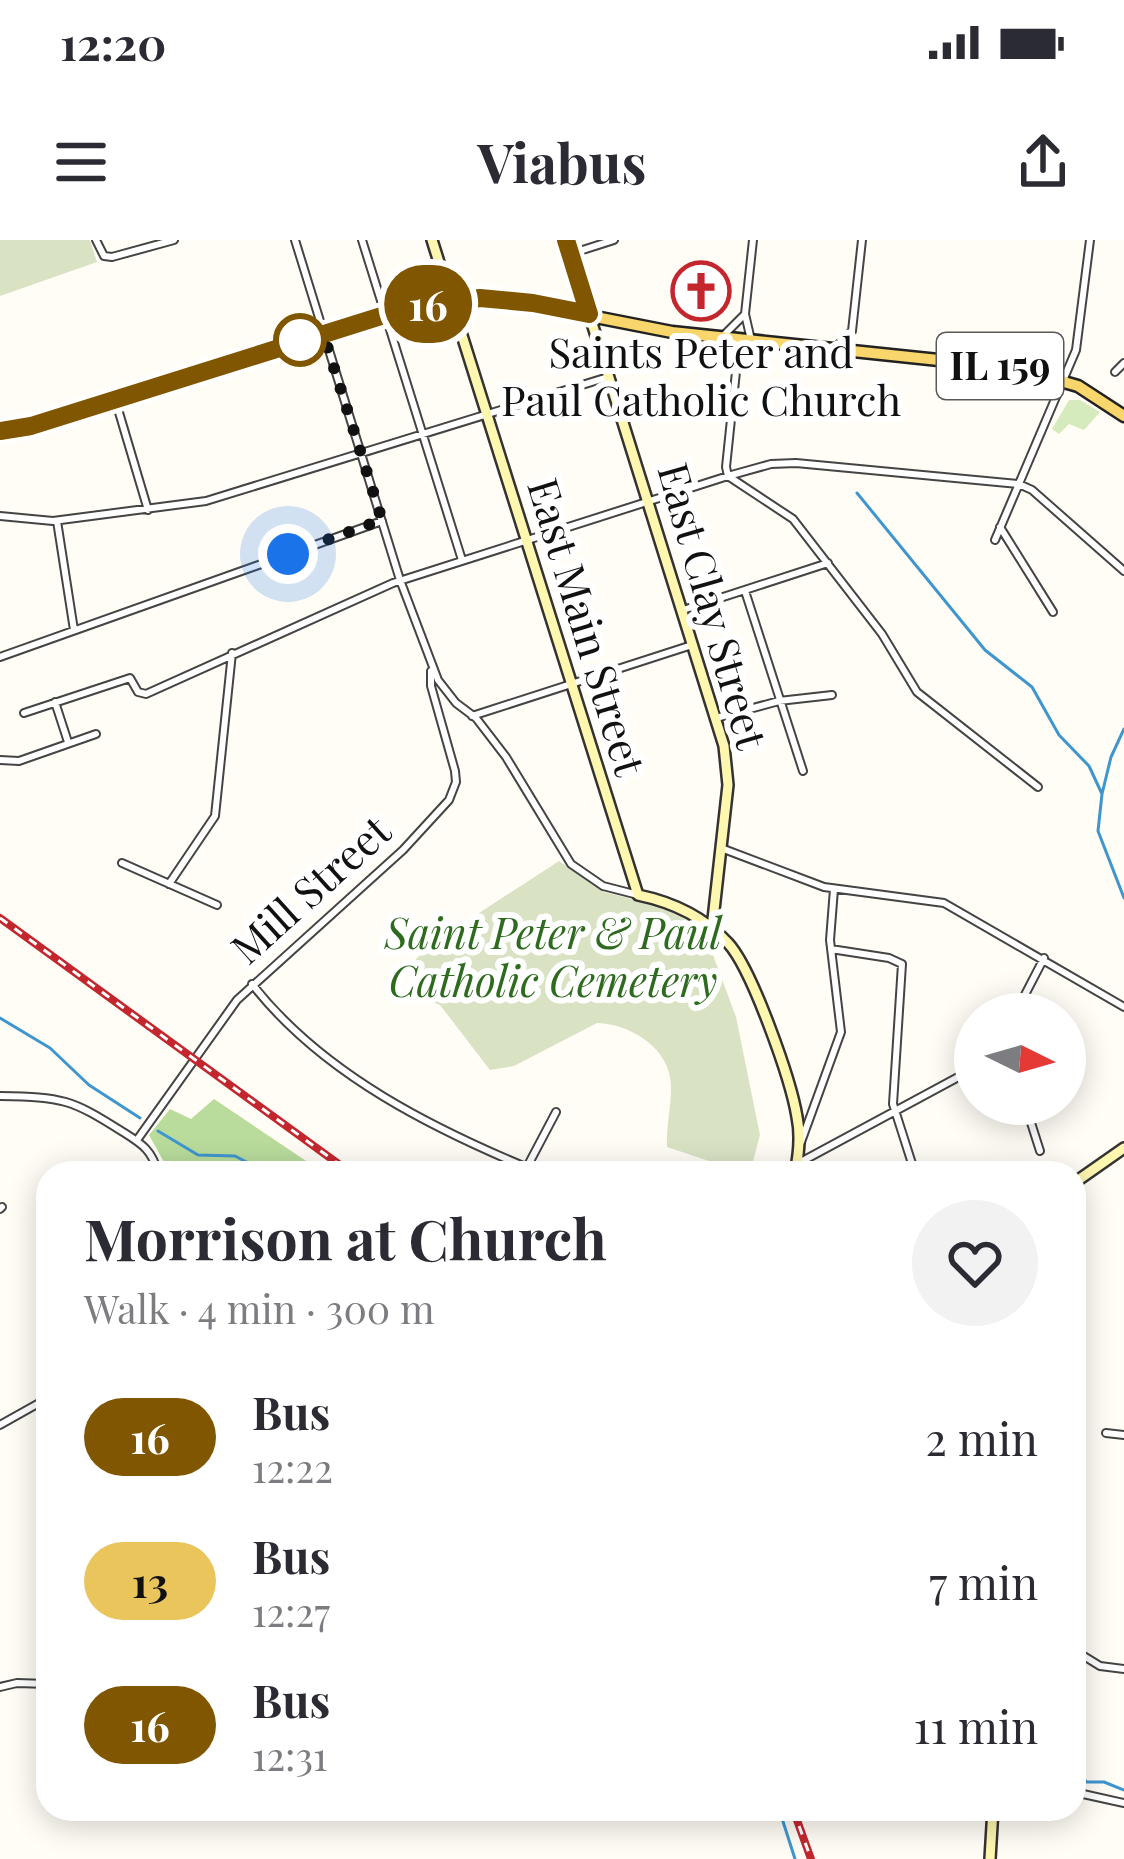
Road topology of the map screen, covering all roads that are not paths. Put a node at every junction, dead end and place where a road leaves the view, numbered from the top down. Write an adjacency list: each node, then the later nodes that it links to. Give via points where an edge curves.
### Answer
1 (96, 240): 2 (street, via 104,256)
2 (174, 240)
3 (295, 240): 17 (street)
4 (362, 240): 13 (street)
5 (432, 240): 12 (street, East Main Street)
6 (566, 240): 11 (street, East Clay Street)
7 (614, 240): 11 (street)
8 (753, 240): 15 (street)
9 (862, 240): 16 (street)
10 (1090, 240): 26 (street, via 1081,327)
11 (570, 254): 14 (street, East Clay Street)
12 (450, 300): 13 (main road, IL 159); 14 (main road, IL 159, via 521,301); 29 (street, East Main Street)
13 (385, 313): 17 (main road, IL 159); 31 (street)
14 (589, 314): 18 (main road, IL 159); 25 (street, East Clay Street)
15 (745, 314): 18 (street); 19 (street)
16 (852, 331): 20 (street); 21 (street)
17 (323, 333): 27 (main road, IL 159); 32 (street)
18 (722, 337): 19 (main road, IL 159); 22 (street)
19 (751, 340): 20 (main road, IL 159); 22 (street)
20 (836, 348): 21 (main road, IL 159)
21 (864, 352): 26 (main road, IL 159)
22 (737, 362): 33 (street)
23 (1124, 363): 24 (street)
24 (1115, 372)
25 (608, 377): 29 (street); 35 (street, East Clay Street)
26 (1065, 380): 28 (main road, IL 159); 34 (street)
27 (115, 399): 30 (main road, IL 159); 36 (street)
28 (1124, 416)
29 (486, 417): 31 (street); 42 (street, East Main Street)
30 (0, 431)
31 (423, 436): 32 (street); 43 (street)
32 (362, 455): 36 (street); 38 (street)
33 (728, 476): 34 (street, via 796,463); 35 (street); 44 (street, via 793,519)
34 (1019, 484): 40 (street); 45 (street)
35 (648, 501): 42 (street); 48 (street, East Clay Street)
36 (148, 510): 39 (street)
37 (0, 516): 39 (street)
38 (382, 520): 46 (street); 50 (street)
39 (57, 521): 50 (street)
40 (1000, 527): 41 (street); 49 (street)
41 (994, 540)
42 (525, 541): 43 (street); 55 (street, East Main Street)
43 (462, 560): 46 (street)
44 (827, 563): 47 (street); 66 (street, via 917,692)
45 (1124, 571)
46 (400, 580): 52 (street); 54 (street)
47 (746, 591): 48 (street); 57 (street)
48 (683, 610): 51 (street, East Clay Street)
49 (1053, 612)
50 (74, 630): 53 (street)
51 (694, 644): 55 (street); 61 (street, East Clay Street)
52 (232, 653): 58 (street, via 141,695 130,678); 69 (street, via 215,816)
53 (0, 657)
54 (432, 667): 60 (street); 76 (street, Mill Street, via 455,771 449,800 379,874)
55 (569, 683): 60 (street); 71 (street, East Main Street)
56 (832, 695): 57 (street)
57 (779, 700): 61 (street); 65 (street)
58 (55, 702): 59 (street); 63 (street)
59 (25, 713)
60 (472, 716): 71 (street, via 571,864 603,886)
61 (716, 718): 67 (street, East Clay Street, via 728,773)
62 (96, 734): 63 (street)
63 (68, 742): 64 (street)
64 (0, 760)
65 (803, 771)
66 (1038, 787)
67 (721, 848): 70 (street); 73 (street, East Clay Street)
68 (122, 863): 69 (street)
69 (169, 884): 72 (street)
70 (835, 890): 74 (street); 75 (street, via 944,903)
71 (638, 895): 73 (street)
72 (217, 905)
73 (712, 928): 85 (street, via 752,981 795,1106)
74 (831, 949): 82 (street, via 902,964); 85 (street, via 841,1032)
75 (1044, 958): 77 (street); 78 (street)
76 (252, 984): 84 (street, Mill Street); 89 (street, via 304,1040 394,1103)
77 (1026, 993)
78 (1124, 1007)
79 (954, 1079): 82 (street)
80 (0, 1096): 84 (street, via 75,1102)
81 (556, 1112): 90 (street)
82 (894, 1112): 92 (street); 93 (street)
83 (1031, 1125): 87 (street)
84 (137, 1140): 88 (street)
85 (799, 1147): 91 (street)
86 (1124, 1148): 94 (street)
87 (1040, 1150)
88 (154, 1161)
89 (513, 1161)
90 (531, 1161)
91 (797, 1161)
92 (808, 1161)
93 (911, 1161)
94 (1086, 1175)
95 (36, 1405): 96 (street)
96 (0, 1425)
97 (1106, 1433): 98 (street)
98 (1124, 1435)
99 (1086, 1657): 100 (street)
100 (1124, 1670)
101 (36, 1684): 102 (street)
102 (0, 1687)
103 (1086, 1795): 104 (street)
104 (1124, 1804)
105 (992, 1821): 106 (street)
106 (990, 1859)

